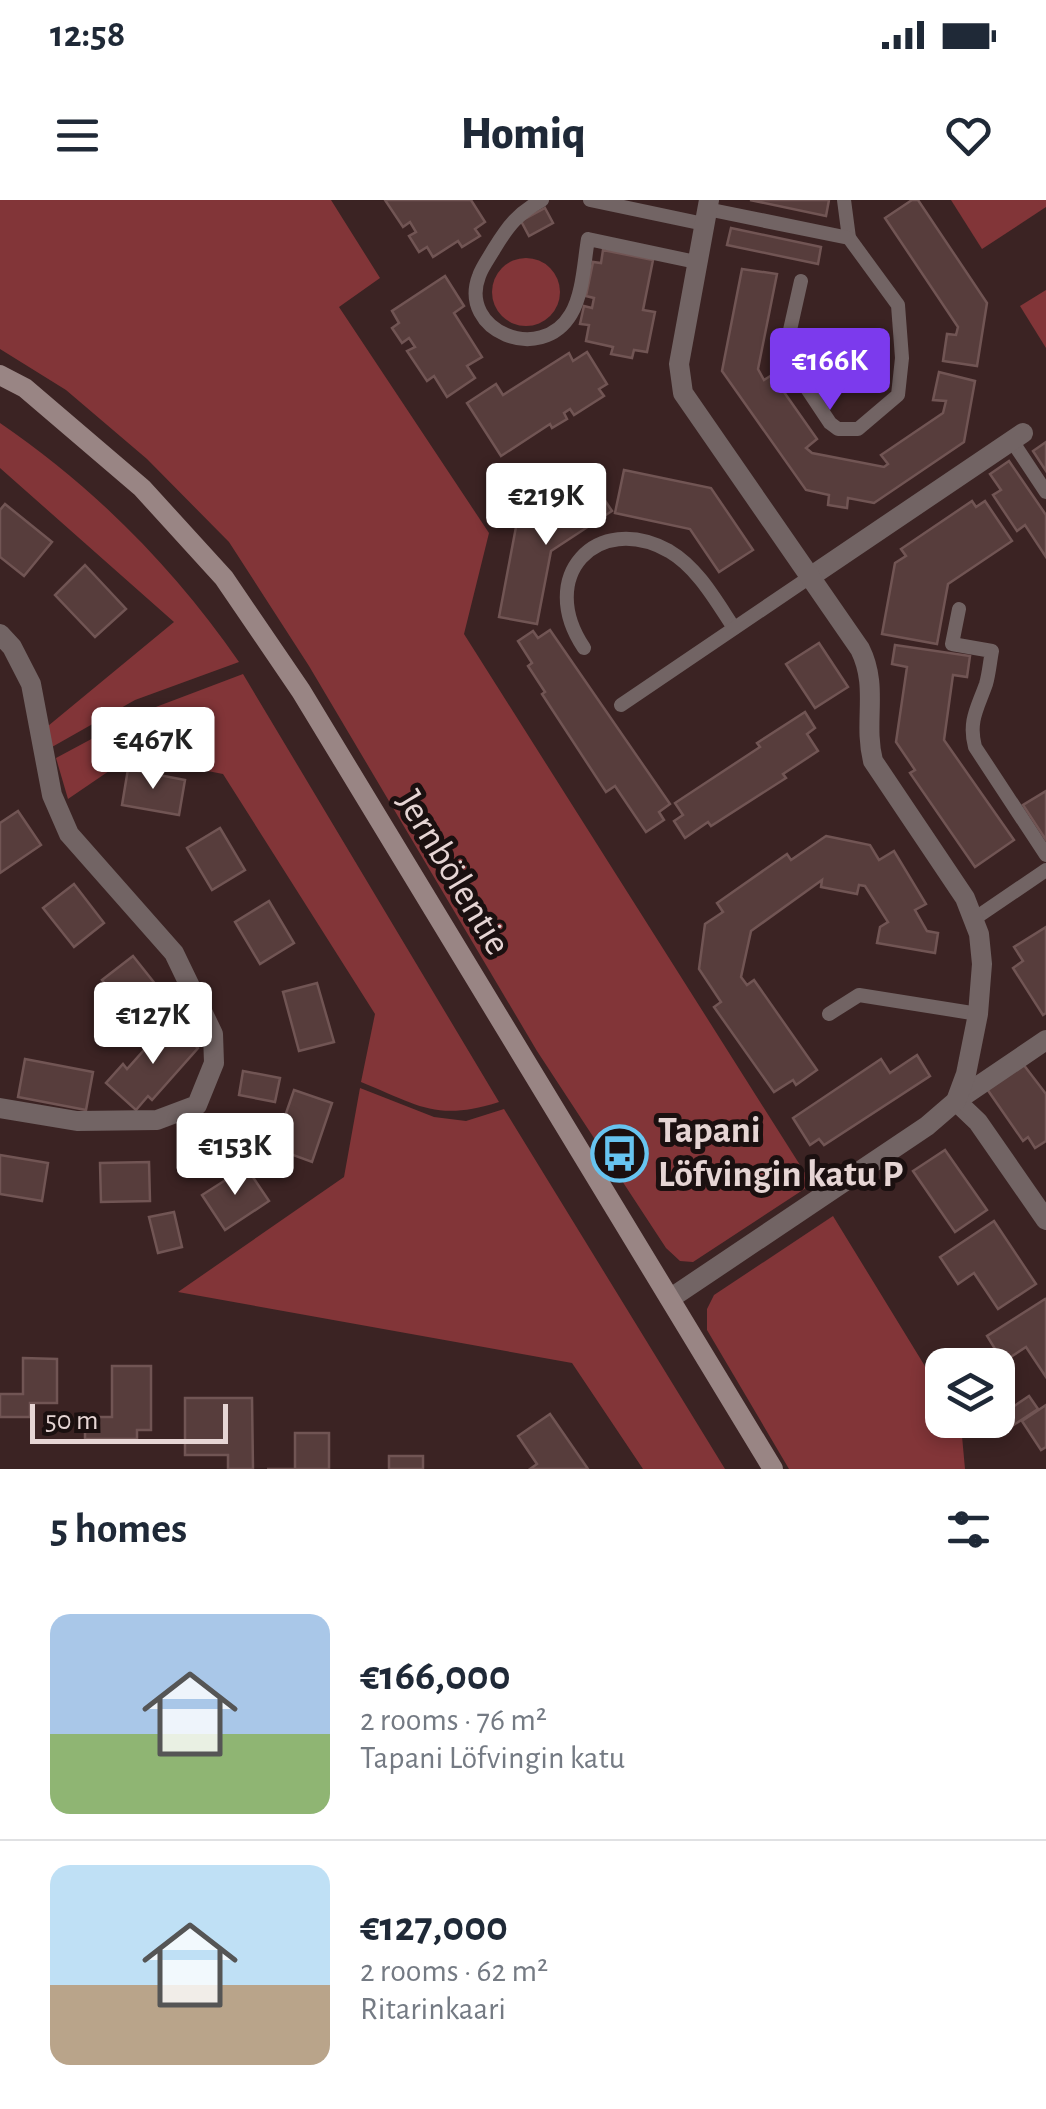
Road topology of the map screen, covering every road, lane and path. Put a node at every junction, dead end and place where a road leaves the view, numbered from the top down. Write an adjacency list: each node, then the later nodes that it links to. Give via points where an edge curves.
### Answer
1 (506, 200): 6 (lane)
2 (542, 200): 6 (lane)
3 (590, 200): 5 (lane)
4 (844, 200): 7 (lane)
5 (707, 211): 7 (lane); 8 (street)
6 (519, 213): 8 (lane, via 476,288 488,322 514,340 549,334 568,320 588,239)
7 (849, 238): 9 (lane, via 898,305 902,358 898,395 858,429 830,424 792,366 790,330)
8 (696, 262): 13 (street, via 679,364 683,392)
9 (801, 281)
10 (0, 375): 28 (street, Jernbölentie, via 25,388 142,488 224,578 312,708)
11 (1018, 437): 12 (lane); 13 (street)
12 (1046, 492)
13 (810, 577): 15 (lane); 21 (street, via 870,672 873,761)
14 (959, 608): 19 (lane, via 952,644 992,651 974,712 976,747)
15 (734, 628): 17 (lane, via 680,558 644,541 610,540 585,554 565,589 567,618); 18 (lane)
16 (0, 634): 26 (street, via 31,684 52,795 69,834 174,953 213,1034 214,1063 196,1105 157,1120 78,1121)
17 (584, 648)
18 (621, 705)
19 (1046, 856)
20 (1046, 870): 21 (lane)
21 (974, 919): 23 (street, via 982,964)
22 (828, 1014): 23 (lane, via 860,996)
23 (978, 1014): 25 (street)
24 (1046, 1040): 25 (street)
25 (956, 1101): 27 (street); 28 (street)
26 (0, 1108)
27 (1046, 1220)
28 (671, 1298): 29 (street, Jernbölentie)
29 (772, 1469)

